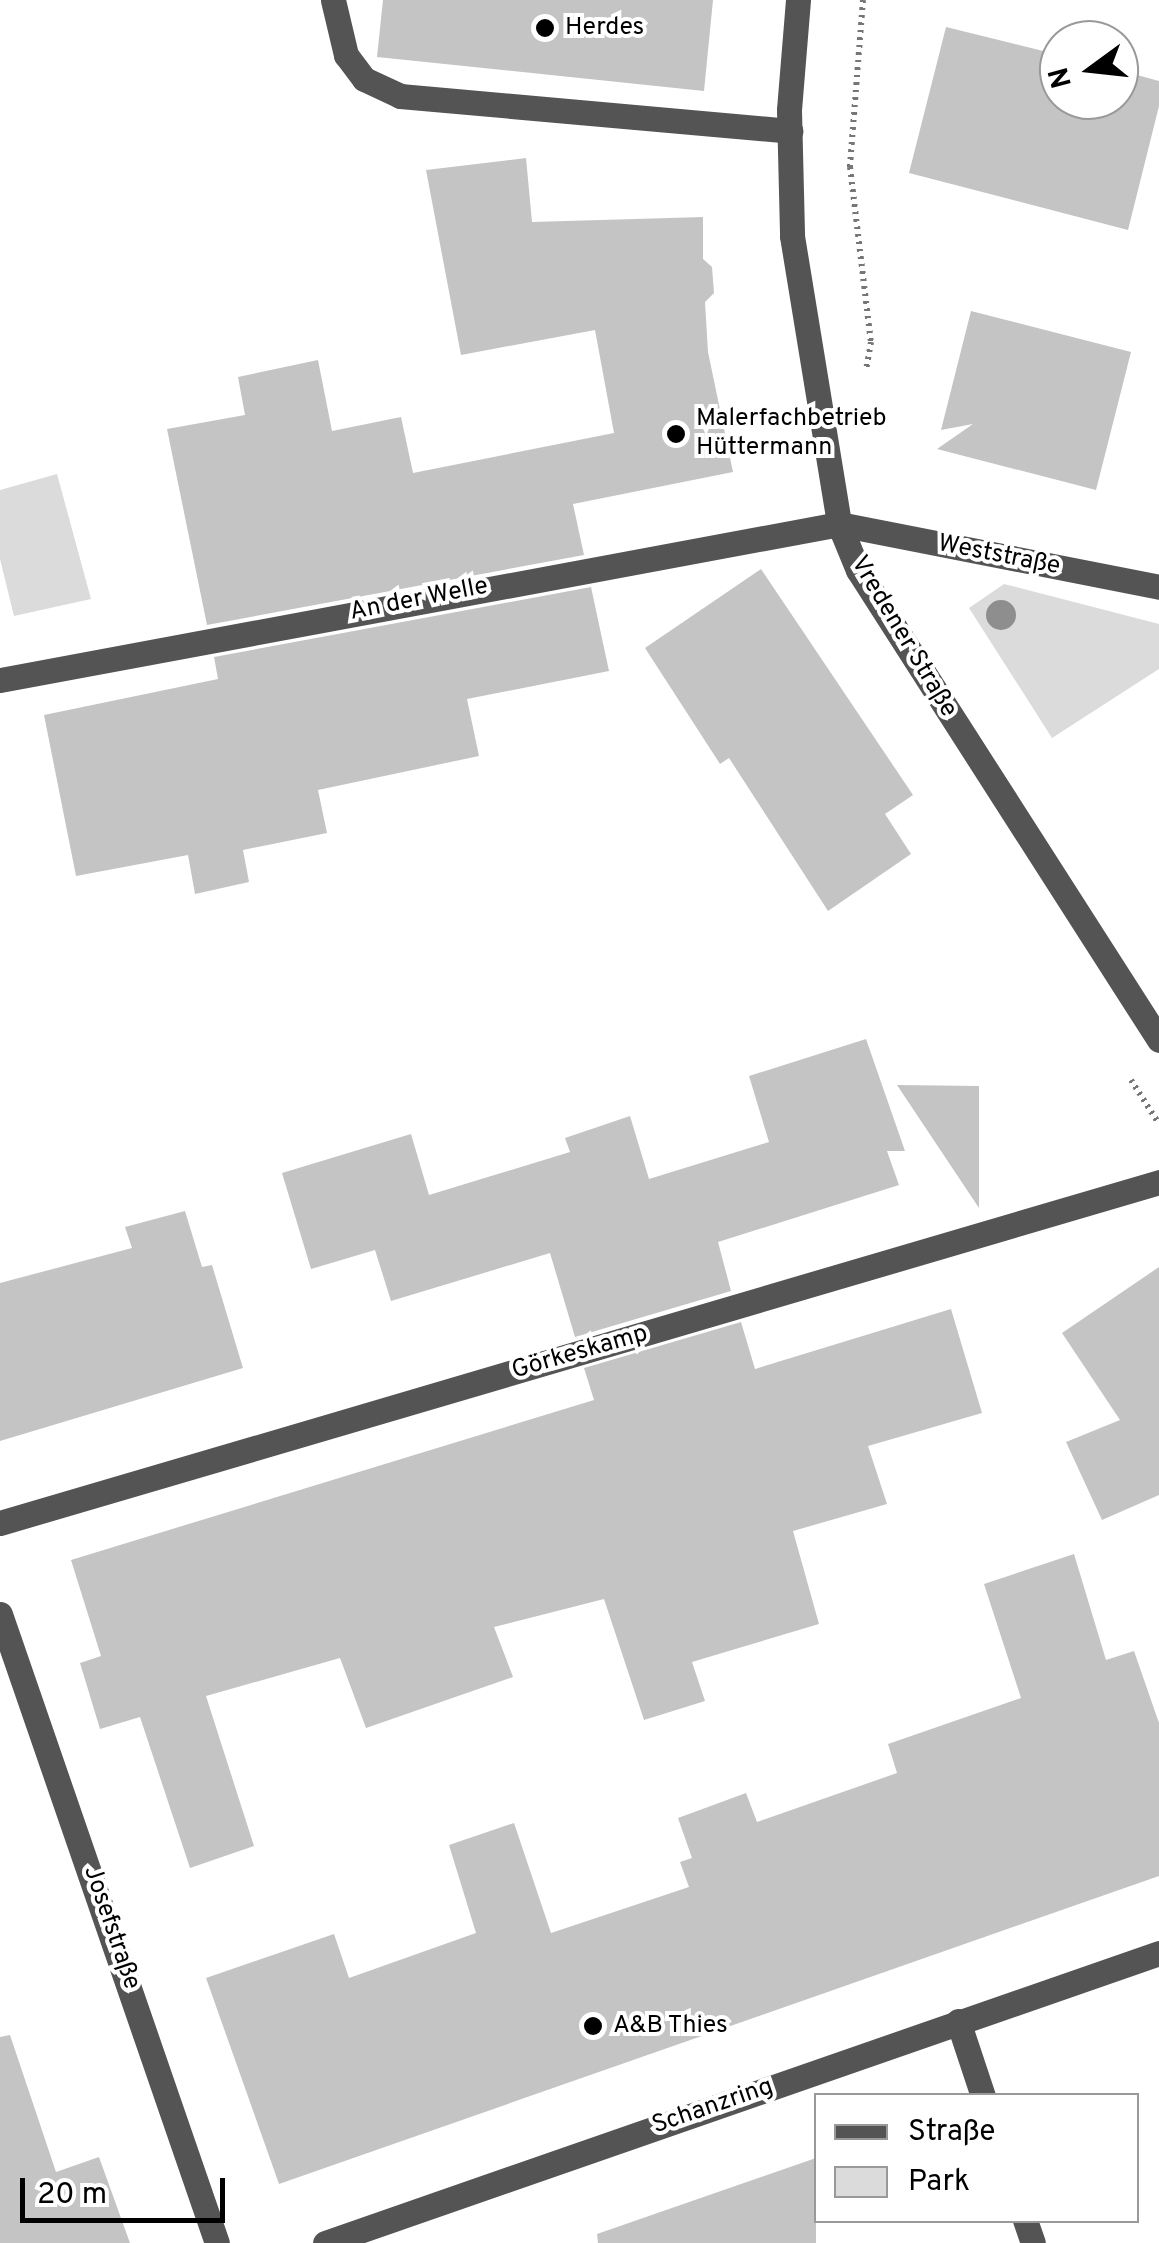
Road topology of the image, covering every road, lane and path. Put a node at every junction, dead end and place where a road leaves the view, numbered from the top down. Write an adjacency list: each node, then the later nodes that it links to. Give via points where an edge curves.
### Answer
1 (333, 0): 4 (street, via 346,55 364,79 400,96)
2 (798, 0): 4 (street, Vredener Straße)
3 (862, 0): 5 (path, via 850,168 871,342)
4 (790, 131): 6 (street, Vredener Straße, via 792,236)
5 (864, 380)
6 (840, 524): 7 (street, Weststraße); 8 (street, An der Welle); 9 (street, Vredener Straße, via 858,570)
7 (1159, 587)
8 (0, 680)
9 (1159, 1040)
10 (1159, 1182): 11 (street, Görkeskamp)
11 (0, 1523)
12 (0, 1614): 16 (street, Josefstraße)
13 (1159, 1953): 14 (street, Schanzring)
14 (958, 2021): 15 (street); 17 (street, Schanzring)
15 (982, 2093)
16 (218, 2243)
17 (324, 2243)

